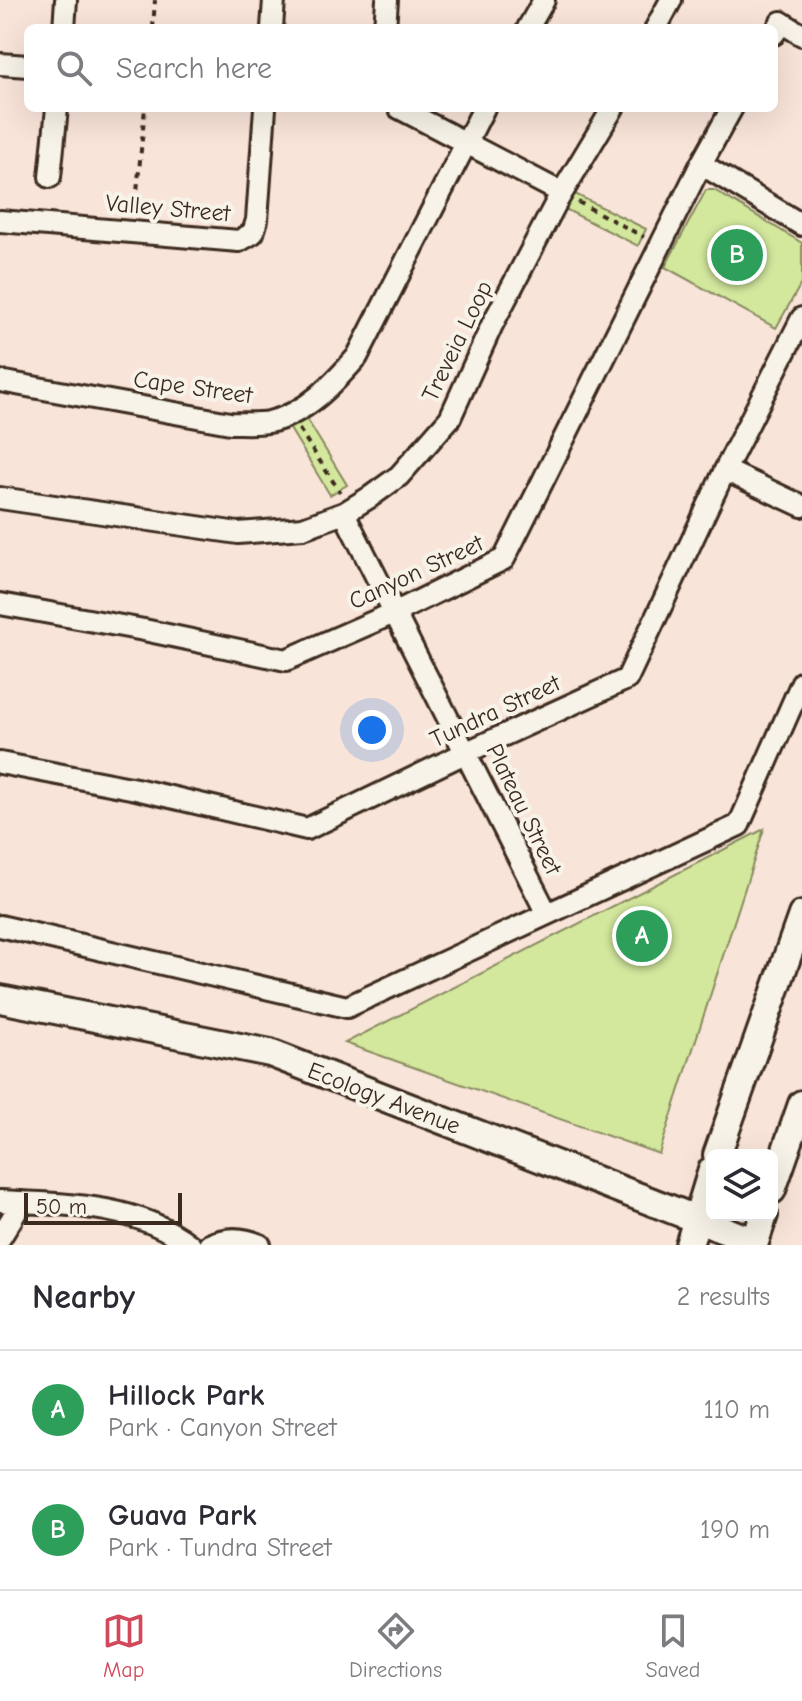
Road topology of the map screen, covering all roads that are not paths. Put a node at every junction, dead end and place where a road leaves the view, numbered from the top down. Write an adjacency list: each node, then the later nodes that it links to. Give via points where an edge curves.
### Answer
1 (66, 0): 6 (street)
2 (274, 0): 7 (street)
3 (387, 0): 8 (street)
4 (544, 0): 9 (street)
5 (671, 0): 10 (street)
6 (64, 24)
7 (272, 24)
8 (385, 24)
9 (530, 24)
10 (658, 24)
11 (778, 27): 12 (street, via 781,22)
12 (802, 35)
13 (0, 64): 14 (street)
14 (24, 66)
15 (57, 112): 23 (street)
16 (265, 112): 25 (street, Valley Street, via 257,220 253,233 239,241)
17 (407, 112): 21 (street)
18 (482, 112): 21 (street, Cape Street)
19 (611, 112): 24 (street, Treveia Loop)
20 (730, 112): 22 (street, Canyon Street)
21 (466, 142): 24 (street); 28 (street, Cape Street, via 357,357 300,410 269,422 230,423)
22 (701, 164): 26 (street); 34 (street, Canyon Street, via 504,559)
23 (50, 177)
24 (562, 193): 32 (street, Treveia Loop, via 450,418 399,476)
25 (0, 221)
26 (802, 225)
27 (802, 318): 29 (street, Tundra Street)
28 (0, 381)
29 (725, 470): 31 (street); 36 (street, Tundra Street, via 627,679)
30 (0, 498): 32 (street, Treveia Loop, via 238,533 303,528)
31 (802, 506)
32 (348, 511): 34 (street, Plateau Street)
33 (0, 604): 34 (street, Canyon Street, via 286,660)
34 (396, 612): 36 (street, Plateau Street)
35 (802, 682): 38 (street, via 739,825)
36 (467, 752): 37 (street, Tundra Street, via 307,829); 38 (street, Plateau Street)
37 (0, 763)
38 (547, 914): 40 (street, via 347,1007)
39 (802, 915): 43 (street)
40 (0, 926)
41 (0, 999): 48 (street, Ecology Avenue, via 270,1053)
42 (802, 1104): 44 (street)
43 (719, 1149)
44 (778, 1173)
45 (706, 1189): 48 (street)
46 (0, 1201): 47 (street)
47 (22, 1202): 50 (street); 52 (street, via 95,1207 134,1217)
48 (697, 1218): 51 (street, Ecology Avenue); 55 (street)
49 (762, 1221): 51 (street)
50 (0, 1238)
51 (754, 1244)
52 (190, 1245)
53 (209, 1245): 54 (street, via 230,1238)
54 (260, 1245)
55 (689, 1245)

